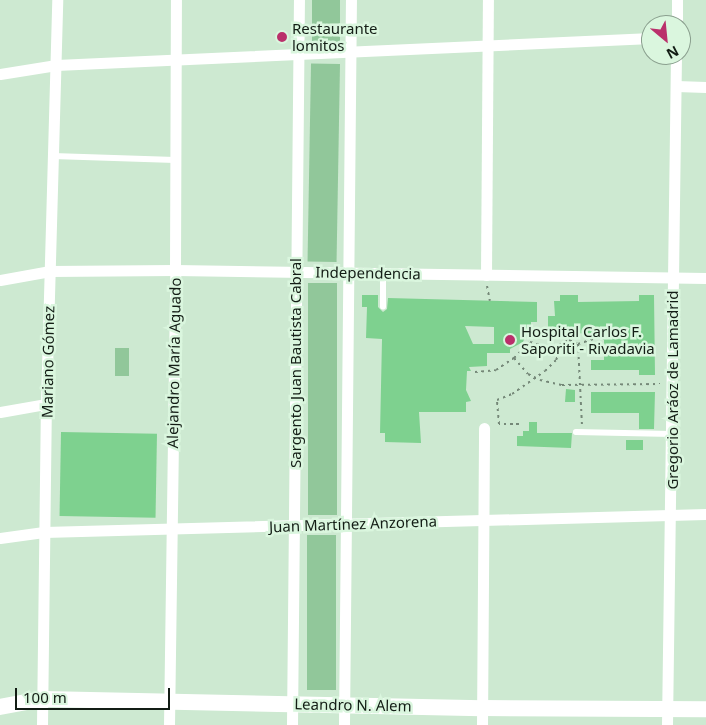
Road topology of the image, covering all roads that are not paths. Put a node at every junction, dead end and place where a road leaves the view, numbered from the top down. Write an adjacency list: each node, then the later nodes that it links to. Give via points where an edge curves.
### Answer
1 (57, 0): 13 (street, Mariano Gómez)
2 (176, 0): 12 (street, Alejandro María Aguado)
3 (299, 0): 11 (street, Sargento Juan Bautista Cabral)
4 (351, 0): 10 (street)
5 (488, 0): 9 (street)
6 (677, 0): 7 (street)
7 (677, 15)
8 (641, 38): 9 (street)
9 (487, 45): 10 (street); 25 (street)
10 (351, 51): 11 (street); 23 (street)
11 (299, 53): 12 (street); 22 (street, Sargento Juan Bautista Cabral)
12 (175, 59): 13 (street); 19 (street, Alejandro María Aguado)
13 (56, 65): 15 (street); 18 (street, Mariano Gómez)
14 (676, 65): 16 (street, Gregorio Aráoz de Lamadrid)
15 (0, 74)
16 (676, 86): 17 (street); 26 (street, Gregorio Aráoz de Lamadrid)
17 (706, 87)
18 (53, 156): 19 (lane); 21 (street, Mariano Gómez)
19 (175, 160): 20 (street, Alejandro María Aguado)
20 (175, 270): 21 (street, Independencia); 22 (street, Independencia); 40 (street, Alejandro María Aguado)
21 (50, 271): 28 (street, Independencia); 30 (street, Mariano Gómez)
22 (296, 272): 23 (street, Independencia); 39 (street, Sargento Juan Bautista Cabral)
23 (348, 273): 24 (street, Independencia); 38 (street)
24 (383, 274): 25 (street, Independencia); 29 (lane)
25 (486, 276): 26 (street, Independencia)
26 (674, 277): 27 (street, Independencia); 34 (street, Gregorio Aráoz de Lamadrid)
27 (706, 278)
28 (0, 280)
29 (383, 307)
30 (46, 404): 31 (street); 41 (street, Mariano Gómez)
31 (0, 412)
32 (484, 428): 37 (street)
33 (576, 432): 34 (lane)
34 (672, 434): 35 (street, Gregorio Aráoz de Lamadrid)
35 (672, 514): 36 (street, Juan Martínez Anzorena); 37 (street, Juan Martínez Anzorena); 50 (street, Gregorio Aráoz de Lamadrid)
36 (706, 514)
37 (482, 520): 38 (street, Juan Martínez Anzorena); 48 (street)
38 (345, 524): 39 (street, Juan Martínez Anzorena); 46 (street)
39 (295, 526): 40 (street, Juan Martínez Anzorena); 45 (street, Sargento Juan Bautista Cabral)
40 (171, 529): 41 (street, Juan Martínez Anzorena); 44 (street, Alejandro María Aguado)
41 (44, 532): 42 (street, Juan Martínez Anzorena); 43 (street, Mariano Gómez)
42 (0, 538)
43 (43, 699): 44 (street, Leandro N. Alem); 47 (street, Leandro N. Alem); 51 (street, Mariano Gómez)
44 (170, 701): 45 (street, Leandro N. Alem); 52 (street, Alejandro María Aguado)
45 (292, 703): 46 (street, Leandro N. Alem); 53 (street, Sargento Juan Bautista Cabral)
46 (345, 704): 48 (street, Leandro N. Alem); 54 (street)
47 (0, 707)
48 (482, 708): 50 (street, Leandro N. Alem); 55 (street)
49 (706, 709): 50 (street, Leandro N. Alem)
50 (668, 717)
51 (42, 725)
52 (169, 725)
53 (292, 725)
54 (344, 725)
55 (482, 725)

